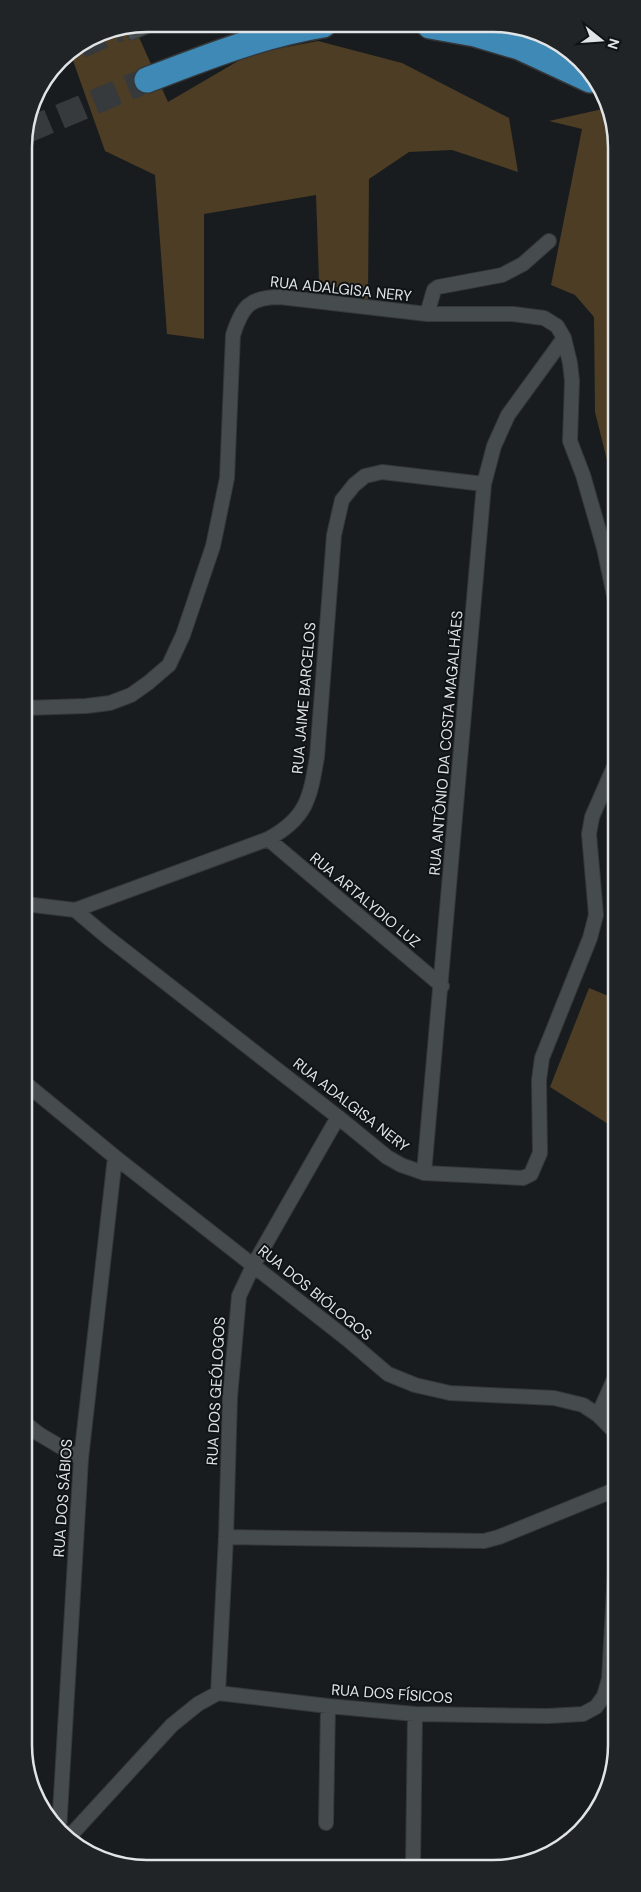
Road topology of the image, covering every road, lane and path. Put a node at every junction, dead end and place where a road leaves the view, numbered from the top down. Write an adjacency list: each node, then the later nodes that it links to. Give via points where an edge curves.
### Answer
1 (288, 32): 8 (highway, via 200,59)
2 (464, 32): 7 (highway)
3 (140, 33): 4 (lane)
4 (132, 36)
5 (530, 39): 6 (lane)
6 (569, 61)
7 (576, 67)
8 (147, 80)
9 (549, 241): 10 (street, via 523,264 502,274 438,286)
10 (427, 314): 11 (street, RUA ADALGISA NERY, via 513,314 544,318 557,326); 14 (street, RUA ADALGISA NERY, via 280,297 262,297 248,306 238,319 233,335 227,478 213,546 183,635 168,665 131,695 110,703)
11 (564, 338): 12 (street, RUA ANTÔNIO DA COSTA MAGALHÃES, via 508,415 494,446); 13 (street, RUA ADALGISA NERY, via 572,381 570,441)
12 (484, 484): 16 (street, RUA JAIME BARCELOS, via 382,472 365,476 342,500 334,535 317,757 311,794 298,817); 19 (street, RUA ANTÔNIO DA COSTA MAGALHÃES)
13 (608, 565)
14 (33, 708)
15 (608, 780): 23 (street, RUA ADALGISA NERY, via 592,816 590,834 596,915 590,938 542,1058 539,1080 540,1153 536,1164 531,1174 522,1178)
16 (268, 839): 18 (street, RUA JAIME BARCELOS); 19 (street, RUA ARTALYDIO LUZ)
17 (33, 905): 18 (street, RUA JAIME BARCELOS)
18 (75, 910): 21 (street, RUA ADALGISA NERY)
19 (442, 986): 23 (street, RUA ANTÔNIO DA COSTA MAGALHÃES)
20 (32, 1090): 22 (street, RUA DOS BIÓLOGOS)
21 (338, 1117): 23 (street, RUA ADALGISA NERY, via 387,1157); 24 (street, RUA DOS GEÓLOGOS)
22 (115, 1157): 24 (street, RUA DOS BIÓLOGOS); 29 (street, RUA DOS SÁBIOS)
23 (424, 1173)
24 (254, 1264): 26 (street, RUA DOS BIÓLOGOS, via 388,1374 415,1385 450,1393 554,1398 583,1405); 31 (street, RUA DOS GEÓLOGOS, via 242,1289 238,1309 230,1397)
25 (608, 1393): 26 (street)
26 (598, 1415): 27 (street, RUA DOS BIÓLOGOS)
27 (608, 1425)
28 (32, 1429): 29 (street)
29 (81, 1459): 37 (street, RUA DOS SÁBIOS)
30 (608, 1493): 31 (street, via 484,1541)
31 (226, 1537): 33 (street, RUA DOS GEÓLOGOS)
32 (608, 1682): 35 (street, RUA DOS FÍSICOS, via 596,1707 583,1714)
33 (218, 1693): 34 (street, RUA DOS FÍSICOS); 38 (street, via 172,1725)
34 (328, 1706): 35 (street, RUA DOS FÍSICOS); 36 (street)
35 (414, 1714): 39 (street)
36 (326, 1823)
37 (64, 1824)
38 (68, 1828)
39 (413, 1860)

